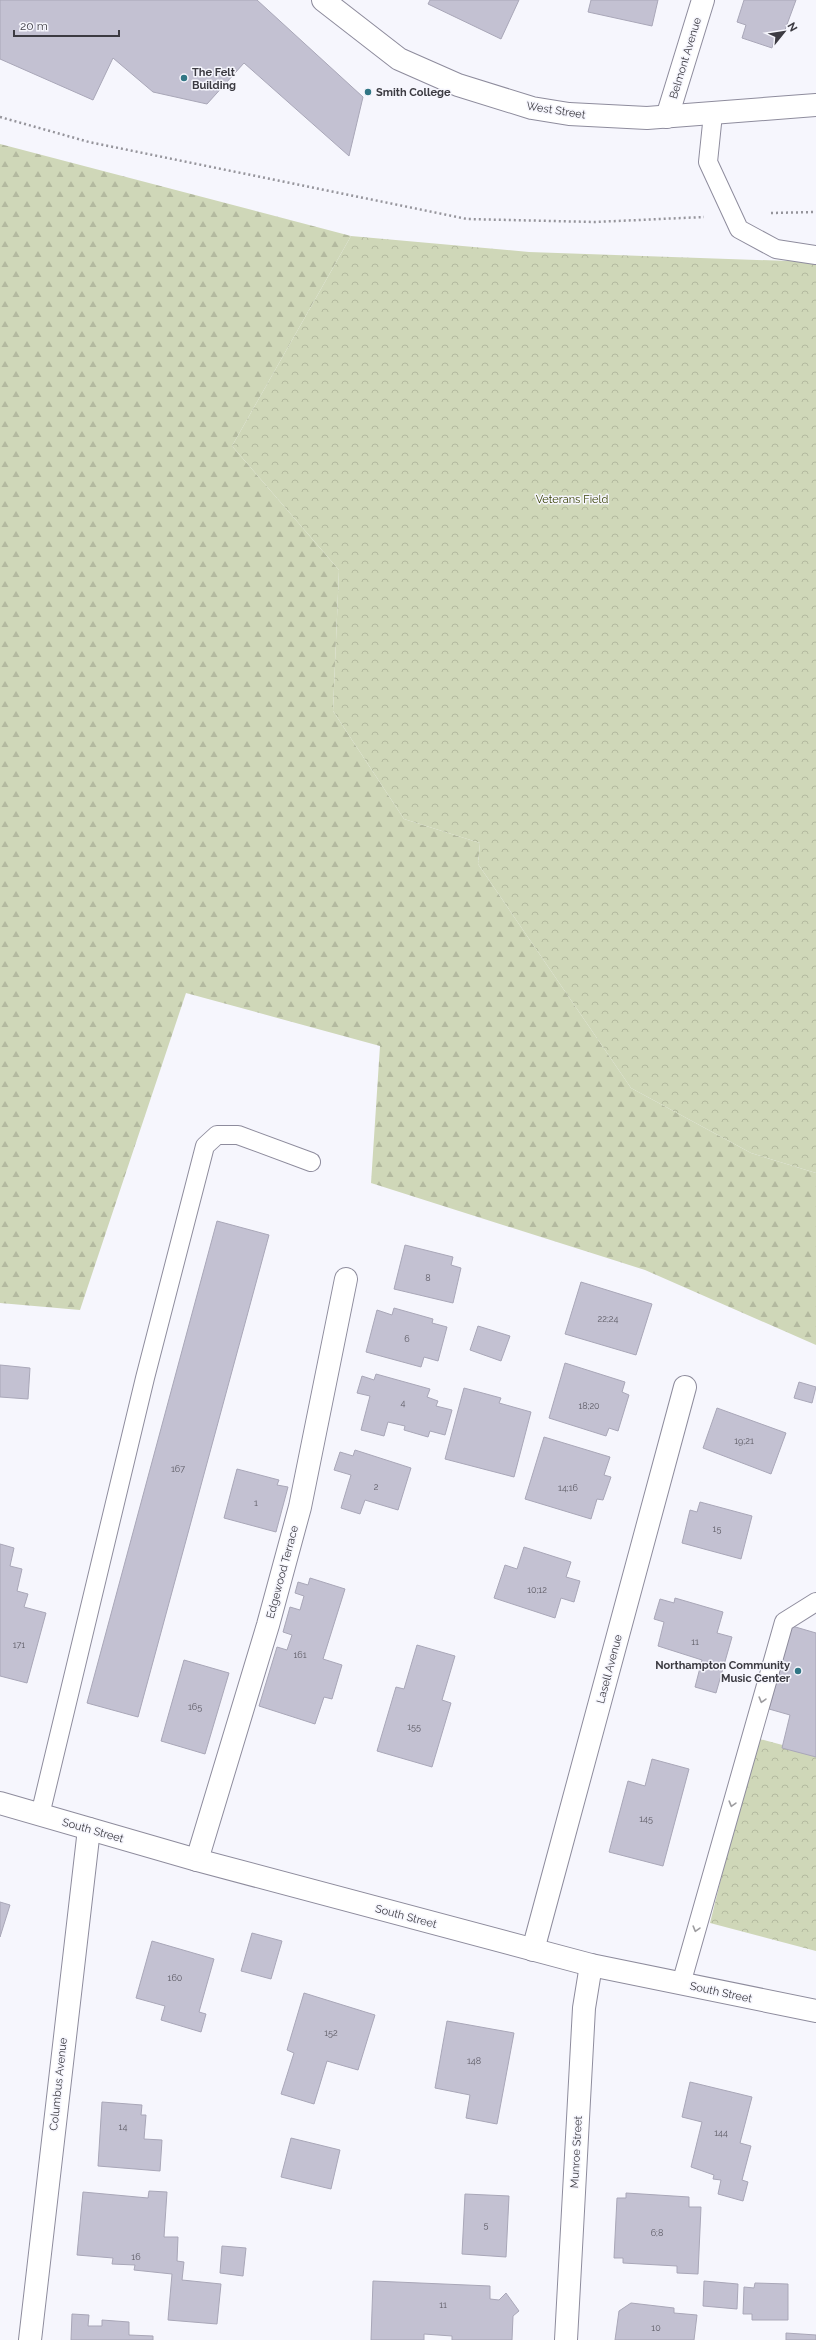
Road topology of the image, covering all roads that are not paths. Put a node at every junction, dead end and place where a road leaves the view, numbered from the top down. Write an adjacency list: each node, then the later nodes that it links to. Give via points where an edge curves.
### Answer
1 (323, 0): 5 (street, West Street, via 399,59 458,85 532,108 569,114 612,118)
2 (702, 0): 5 (street, Belmont Avenue)
3 (816, 105): 4 (street, West Street)
4 (713, 114): 5 (street, West Street); 6 (lane, via 708,162 739,229 776,249)
5 (667, 117)
6 (816, 255)
7 (311, 1162): 12 (lane, via 238,1135 217,1135 205,1146)
8 (346, 1279): 14 (street, Edgewood Terrace, via 298,1514 268,1625)
9 (685, 1387): 15 (street, Lasell Avenue)
10 (816, 1602): 17 (lane, one-way to 17, via 784,1622)
11 (0, 1803): 12 (street, South Street)
12 (40, 1815): 13 (street, South Street)
13 (89, 1829): 14 (street, South Street); 19 (street, Columbus Avenue)
14 (197, 1860): 15 (street, South Street)
15 (533, 1950): 16 (street, South Street)
16 (591, 1965): 17 (street, South Street); 20 (street, Munroe Street, via 584,2008)
17 (681, 1984): 18 (street, South Street)
18 (816, 2011)
19 (30, 2340)
20 (566, 2340)

